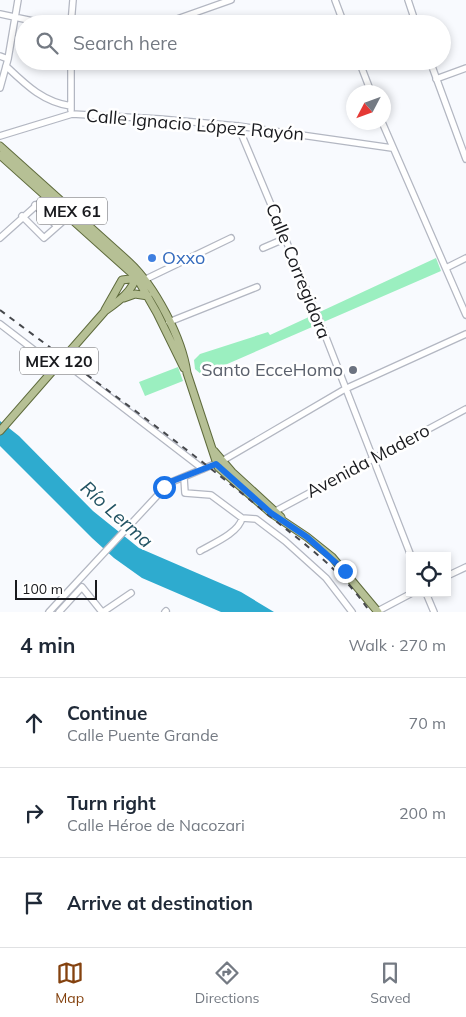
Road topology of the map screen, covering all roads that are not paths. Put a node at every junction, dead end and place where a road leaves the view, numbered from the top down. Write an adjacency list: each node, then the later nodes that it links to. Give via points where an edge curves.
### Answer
1 (18, 0): 7 (street)
2 (73, 0): 8 (street)
3 (231, 0): 9 (street)
4 (335, 0): 10 (street)
5 (408, 0): 11 (street)
6 (0, 14): 12 (street)
7 (16, 15)
8 (72, 15)
9 (188, 15)
10 (341, 15)
11 (413, 15)
12 (15, 18): 14 (street)
13 (0, 56): 14 (street)
14 (8, 59): 15 (street)
15 (6, 66): 22 (street); 23 (street, via 30,89 55,104)
16 (466, 68): 20 (street)
17 (71, 70): 23 (street)
18 (361, 70): 21 (street)
19 (433, 70): 20 (street)
20 (436, 79): 31 (street)
21 (367, 85)
22 (0, 88)
23 (71, 106): 24 (street)
24 (72, 114): 25 (street, Calle Ignacio López Rayón); 27 (street, Calle Ignacio López Rayón)
25 (238, 126): 29 (street, Calle Ignacio López Rayón); 39 (street, Calle Corregidora)
26 (385, 130): 29 (street)
27 (0, 136)
28 (0, 146): 44 (main road, MEX 61)
29 (392, 148): 43 (street)
30 (0, 155): 32 (main road, MEX 61)
31 (466, 159)
32 (46, 196): 33 (street); 35 (main road, MEX 61)
33 (34, 205): 34 (street); 36 (street)
34 (22, 216): 36 (street, via 44,238); 37 (street)
35 (68, 216): 36 (street); 42 (main road, MEX 61)
36 (57, 226)
37 (0, 238)
38 (231, 238): 44 (street)
39 (284, 239): 40 (street); 56 (street, Calle Corregidora)
40 (263, 248)
41 (466, 258): 43 (street)
42 (123, 265): 44 (main road, MEX 61); 45 (main road)
43 (446, 268): 50 (street)
44 (141, 276): 45 (main road); 47 (main road); 48 (main road, MEX 120); 51 (main road)
45 (122, 280): 49 (main road, MEX 120)
46 (257, 288): 51 (street)
47 (148, 296): 48 (main road, MEX 120, via 135,294); 55 (main road)
48 (123, 298): 49 (main road, MEX 120)
49 (105, 310): 54 (main road, MEX 120)
50 (466, 314)
51 (169, 322): 55 (main road)
52 (0, 324): 54 (street, via 47,360)
53 (466, 334): 56 (street)
54 (58, 363): 58 (main road, MEX 120); 61 (street, via 74,369)
55 (187, 373): 60 (main road)
56 (345, 389): 59 (street, Calle Corregidora); 60 (street)
57 (466, 409): 59 (street, Avenida Madero)
58 (0, 431)
59 (371, 458): 63 (street, Avenida Madero); 66 (street, Calle Corregidora)
60 (219, 462): 61 (street); 63 (main road)
61 (203, 469): 62 (street)
62 (184, 478): 64 (street, via 185,493 211,495); 72 (street, via 170,482)
63 (273, 512): 76 (main road, via 332,557)
64 (242, 518): 65 (street, via 229,533); 75 (street, via 256,519 284,540 326,578)
65 (200, 551)
66 (409, 552)
67 (466, 567): 68 (street)
68 (451, 574)
69 (131, 593): 74 (street)
70 (406, 596): 76 (street)
71 (428, 597): 77 (street)
72 (49, 612)
73 (59, 612): 74 (street, via 80,587)
74 (102, 612)
75 (352, 612)
76 (378, 612)
77 (434, 612)

